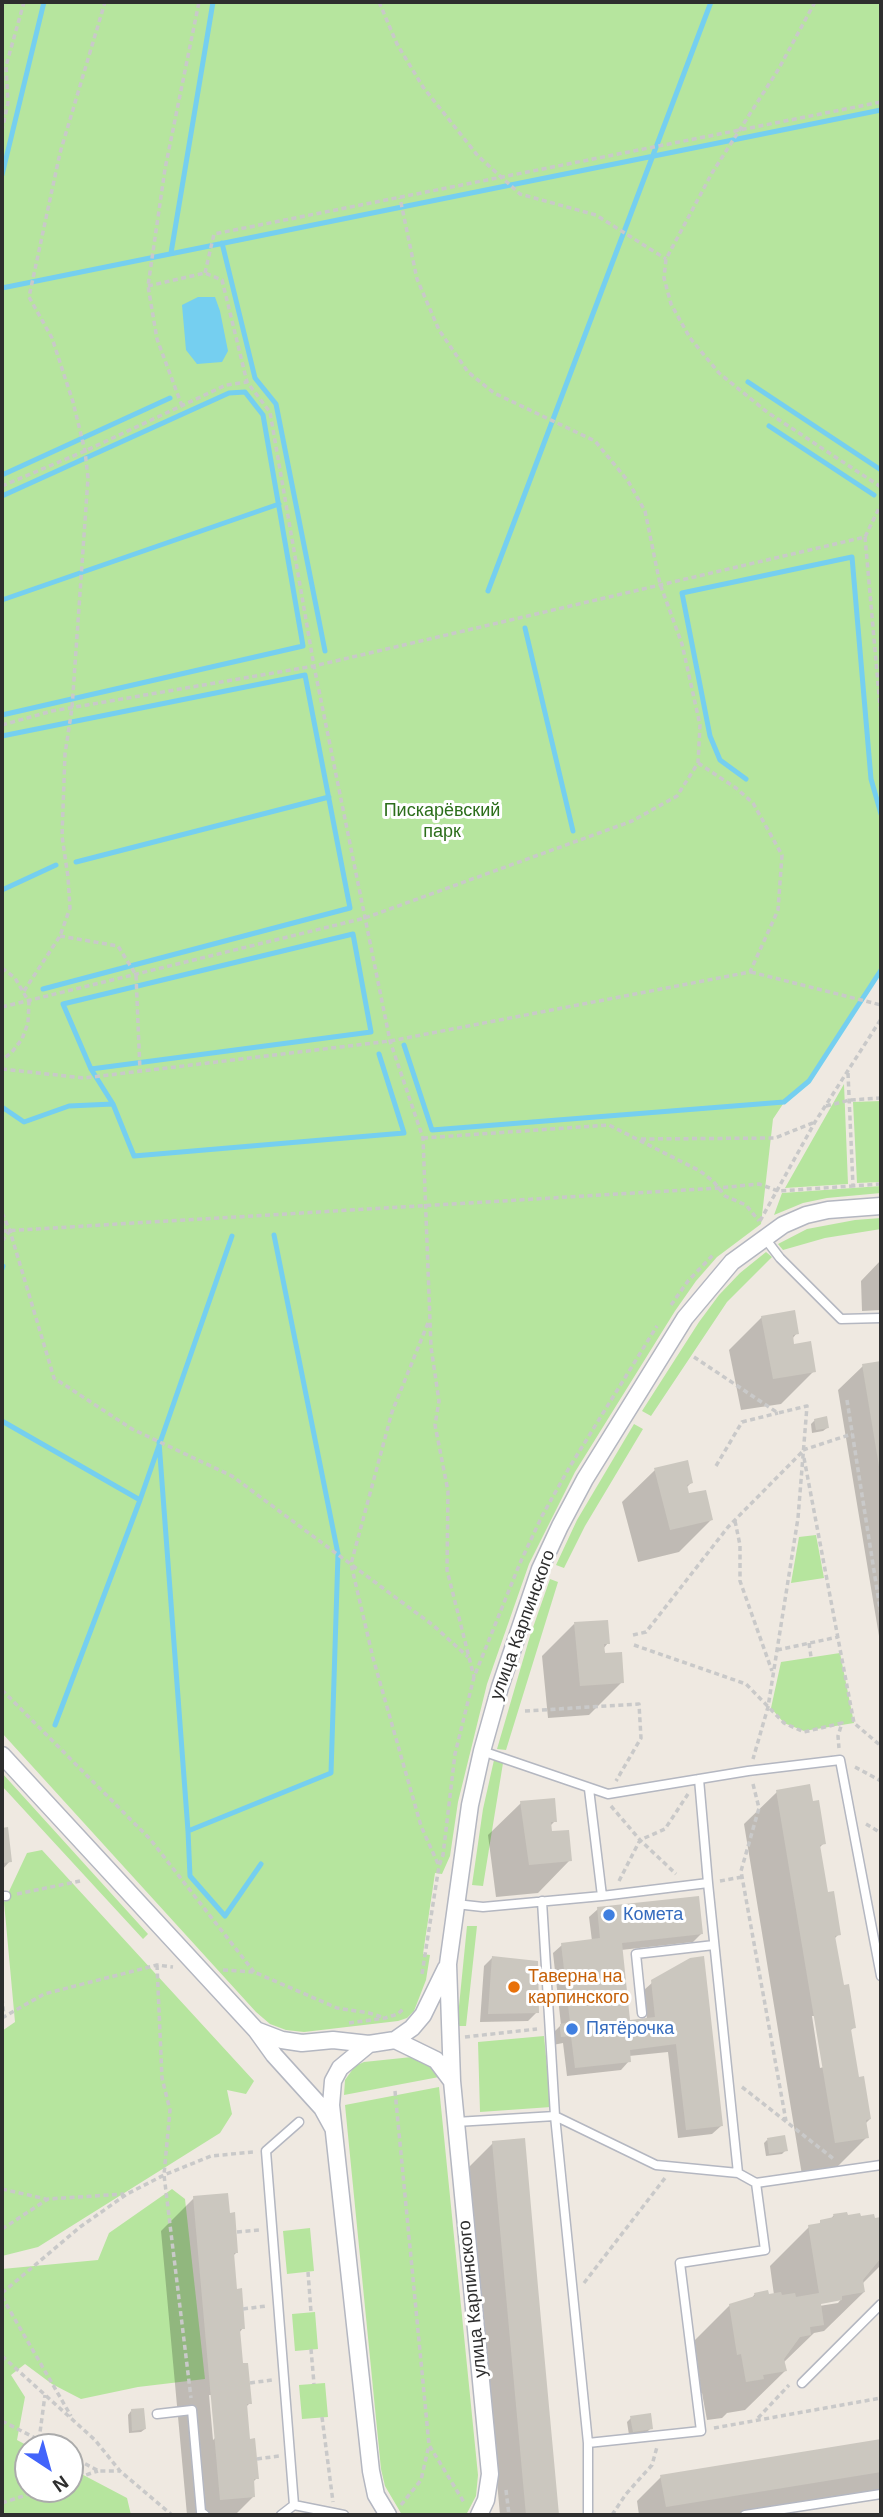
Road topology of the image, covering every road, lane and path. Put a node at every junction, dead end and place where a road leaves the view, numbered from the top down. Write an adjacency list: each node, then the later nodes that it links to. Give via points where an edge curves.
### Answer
1 (24, 2): 6 (path)
2 (105, 2): 18 (path, via 60,153 29,297 52,338)
3 (199, 2): 15 (path, via 165,169)
4 (379, 2): 11 (path, via 423,87 478,156)
5 (815, 2): 10 (path)
6 (6, 66): 7 (path); 9 (path, via 8,103)
7 (2, 71)
8 (881, 102): 10 (path)
9 (2, 131)
10 (739, 131): 11 (path); 13 (path)
11 (502, 177): 12 (path); 13 (path, via 520,194 596,215)
12 (400, 198): 14 (path, via 214,234); 23 (path, via 417,279 439,330 467,372 494,393 595,441 628,481 645,512)
13 (666, 259): 20 (path, via 664,278 671,304 690,338 719,373 767,412)
14 (205, 273): 15 (path); 16 (path, via 222,280)
15 (148, 286): 17 (path, via 157,339)
16 (247, 382): 17 (path, via 226,384); 24 (path, via 270,412)
17 (182, 407): 18 (path)
18 (85, 451): 19 (path); 25 (path, via 88,478)
19 (2, 486)
20 (881, 486)
21 (881, 504): 22 (path)
22 (865, 537): 23 (path); 26 (path)
23 (660, 584): 24 (path); 28 (path, via 682,644 700,724)
24 (314, 666): 25 (path); 29 (path)
25 (72, 708): 27 (path); 30 (path, via 62,836 70,908)
26 (881, 718)
27 (2, 725)
28 (698, 764): 29 (path, via 677,796 632,821); 32 (path, via 752,803 782,855 778,911)
29 (365, 918): 33 (path); 39 (path)
30 (60, 936): 33 (path, via 118,946); 34 (path)
31 (2, 968): 34 (path)
32 (750, 972): 36 (path); 39 (path)
33 (136, 975): 35 (path); 42 (path)
34 (24, 992): 35 (path)
35 (29, 1002): 37 (path); 40 (path, via 22,1039)
36 (881, 1006)
37 (2, 1007)
38 (881, 1019): 43 (path)
39 (390, 1041): 42 (path); 48 (path)
40 (2, 1060)
41 (2, 1069): 42 (path, via 84,1078)
42 (140, 1071)
43 (848, 1072): 45 (path); 46 (path)
44 (881, 1098): 45 (path)
45 (850, 1100): 46 (path); 51 (path)
46 (826, 1106): 47 (path)
47 (815, 1122): 49 (path, via 775,1138); 53 (path)
48 (423, 1138): 49 (path, via 609,1125); 54 (path)
49 (639, 1139): 52 (path, via 700,1171)
50 (881, 1184): 51 (path)
51 (853, 1186): 53 (path)
52 (718, 1188): 53 (path, via 759,1184); 54 (path); 57 (path)
53 (778, 1191): 57 (path)
54 (425, 1205): 59 (path); 63 (path)
55 (881, 1206): 60 (street, улица Карпинского, via 806,1215)
56 (2, 1213): 59 (path)
57 (760, 1220): 60 (path)
58 (2, 1231): 59 (path)
59 (10, 1231): 61 (path); 71 (path, via 54,1378 132,1429 232,1476)
60 (764, 1237): 62 (lane, via 841,1319); 88 (street, улица Карпинского, via 732,1262 685,1318 585,1479 545,1558 517,1630)
61 (2, 1241)
62 (881, 1318)
63 (429, 1319): 71 (path, via 392,1412); 79 (path, via 439,1401 435,1425 448,1491 447,1570)
64 (694, 1357): 66 (path)
65 (847, 1400): 67 (path)
66 (778, 1413): 68 (path, via 807,1406); 69 (path, via 742,1422)
67 (852, 1434): 68 (path); 72 (path)
68 (803, 1450): 70 (path); 74 (path); 77 (path, via 798,1518)
69 (716, 1466)
70 (735, 1519): 73 (path, via 646,1632); 80 (path, via 740,1581)
71 (351, 1564): 79 (path); 97 (path, via 421,1826)
72 (881, 1615)
73 (634, 1635)
74 (838, 1637): 75 (path); 85 (path)
75 (809, 1643): 77 (path); 78 (path)
76 (635, 1644): 83 (path, via 746,1684)
77 (776, 1650): 80 (path)
78 (811, 1657)
79 (470, 1658): 81 (path)
80 (773, 1673): 83 (path)
81 (474, 1677)
82 (2, 1690): 111 (path, via 150,1839)
83 (768, 1707): 86 (path, via 784,1723 804,1732); 91 (path)
84 (525, 1712): 95 (path, via 639,1704 641,1738)
85 (853, 1721): 86 (path); 87 (path)
86 (842, 1723): 90 (path)
87 (881, 1746)
88 (482, 1751): 94 (lane); 106 (street, улица Карпинского)
89 (2, 1755): 110 (street)
90 (840, 1760): 91 (lane); 93 (path); 112 (lane)
91 (749, 1771): 92 (lane); 99 (path, via 758,1808)
92 (698, 1779): 95 (lane); 96 (path, via 665,1829); 101 (lane)
93 (881, 1781)
94 (594, 1790): 95 (lane); 96 (path); 104 (lane)
95 (608, 1794)
96 (640, 1840): 98 (path); 102 (path)
97 (439, 1866)
98 (678, 1876)
99 (743, 1877): 101 (path); 126 (path)
100 (80, 1881): 103 (path)
101 (708, 1883): 102 (lane); 107 (lane)
102 (612, 1895): 104 (lane)
103 (4, 1896)
104 (602, 1896): 105 (lane)
105 (542, 1902): 106 (lane, via 484,1907); 117 (lane)
106 (456, 1904): 108 (street, улица Карпинского)
107 (714, 1945): 114 (lane, via 636,1954); 122 (lane)
108 (448, 1964): 116 (street, улица Карпинского); 120 (street, улица Карпинского)
109 (157, 1965): 110 (path); 115 (path, via 44,1994); 135 (path, via 162,2078 170,2110)
110 (199, 1969): 111 (path); 118 (street)
111 (254, 1972): 116 (path, via 337,2008)
112 (881, 1976)
113 (2, 1998): 115 (path)
114 (642, 2013)
115 (3, 2017)
116 (412, 2028): 119 (street, улица Карпинского)
117 (550, 2028): 120 (path, via 471,2035); 125 (lane)
118 (256, 2030): 121 (street, via 302,2043); 129 (street, via 322,2108)
119 (395, 2040): 121 (street); 123 (street, via 436,2060)
120 (450, 2042): 123 (street, улица Карпинского)
121 (369, 2044): 129 (street, via 340,2068 333,2081)
122 (728, 2076): 126 (path); 134 (lane)
123 (452, 2081): 128 (street, улица Карпинского)
124 (395, 2091): 168 (path)
125 (555, 2116): 128 (lane); 132 (lane, via 656,2165); 145 (lane)
126 (786, 2121): 133 (path)
127 (299, 2122): 130 (lane)
128 (456, 2122): 184 (street, улица Карпинского, via 490,2474)
129 (333, 2128): 179 (street, via 371,2471 376,2495)
130 (266, 2151): 135 (path, via 211,2156); 140 (lane)
131 (881, 2165): 133 (lane)
132 (673, 2168): 134 (lane); 145 (path)
133 (848, 2169): 136 (lane)
134 (738, 2173): 136 (lane)
135 (164, 2175): 138 (path); 158 (path)
136 (756, 2183): 163 (lane, via 765,2250 680,2263)
137 (2, 2189): 139 (path)
138 (127, 2194): 139 (path); 144 (path, via 80,2227)
139 (48, 2199): 141 (path)
140 (272, 2228): 142 (path); 146 (lane)
141 (2, 2229)
142 (237, 2232)
143 (308, 2272): 149 (path)
144 (2, 2295): 161 (path)
145 (573, 2296): 167 (lane)
146 (278, 2304): 148 (path); 152 (lane)
147 (881, 2304): 155 (lane)
148 (243, 2309)
149 (311, 2312)
150 (311, 2349): 154 (path)
151 (2, 2356): 156 (path)
152 (284, 2379): 153 (path); 169 (lane)
153 (250, 2383)
154 (314, 2384)
155 (802, 2384)
156 (45, 2395): 161 (path); 165 (path)
157 (881, 2398): 163 (path)
158 (192, 2410): 159 (lane); 182 (lane, via 201,2512)
159 (157, 2414)
160 (322, 2417): 180 (path)
161 (73, 2420): 173 (path)
162 (2, 2421): 164 (path)
163 (701, 2431): 166 (lane)
164 (25, 2433)
165 (40, 2433)
166 (661, 2435): 167 (lane); 187 (path, via 652,2465)
167 (588, 2443): 186 (lane)
168 (429, 2445): 177 (path); 179 (path, via 421,2480)
169 (290, 2454): 170 (path); 178 (lane)
170 (257, 2459)
171 (84, 2463): 172 (path)
172 (99, 2471): 173 (path); 174 (path)
173 (120, 2471): 181 (path)
174 (84, 2476)
175 (506, 2484): 185 (path)
176 (881, 2494): 188 (lane)
177 (465, 2504)
178 (293, 2505): 180 (lane); 183 (lane)
179 (394, 2511)
180 (340, 2514)
181 (172, 2515)
182 (205, 2515)
183 (281, 2515)
184 (479, 2515)
185 (509, 2515)
186 (588, 2515)
187 (612, 2515)
188 (745, 2515)

